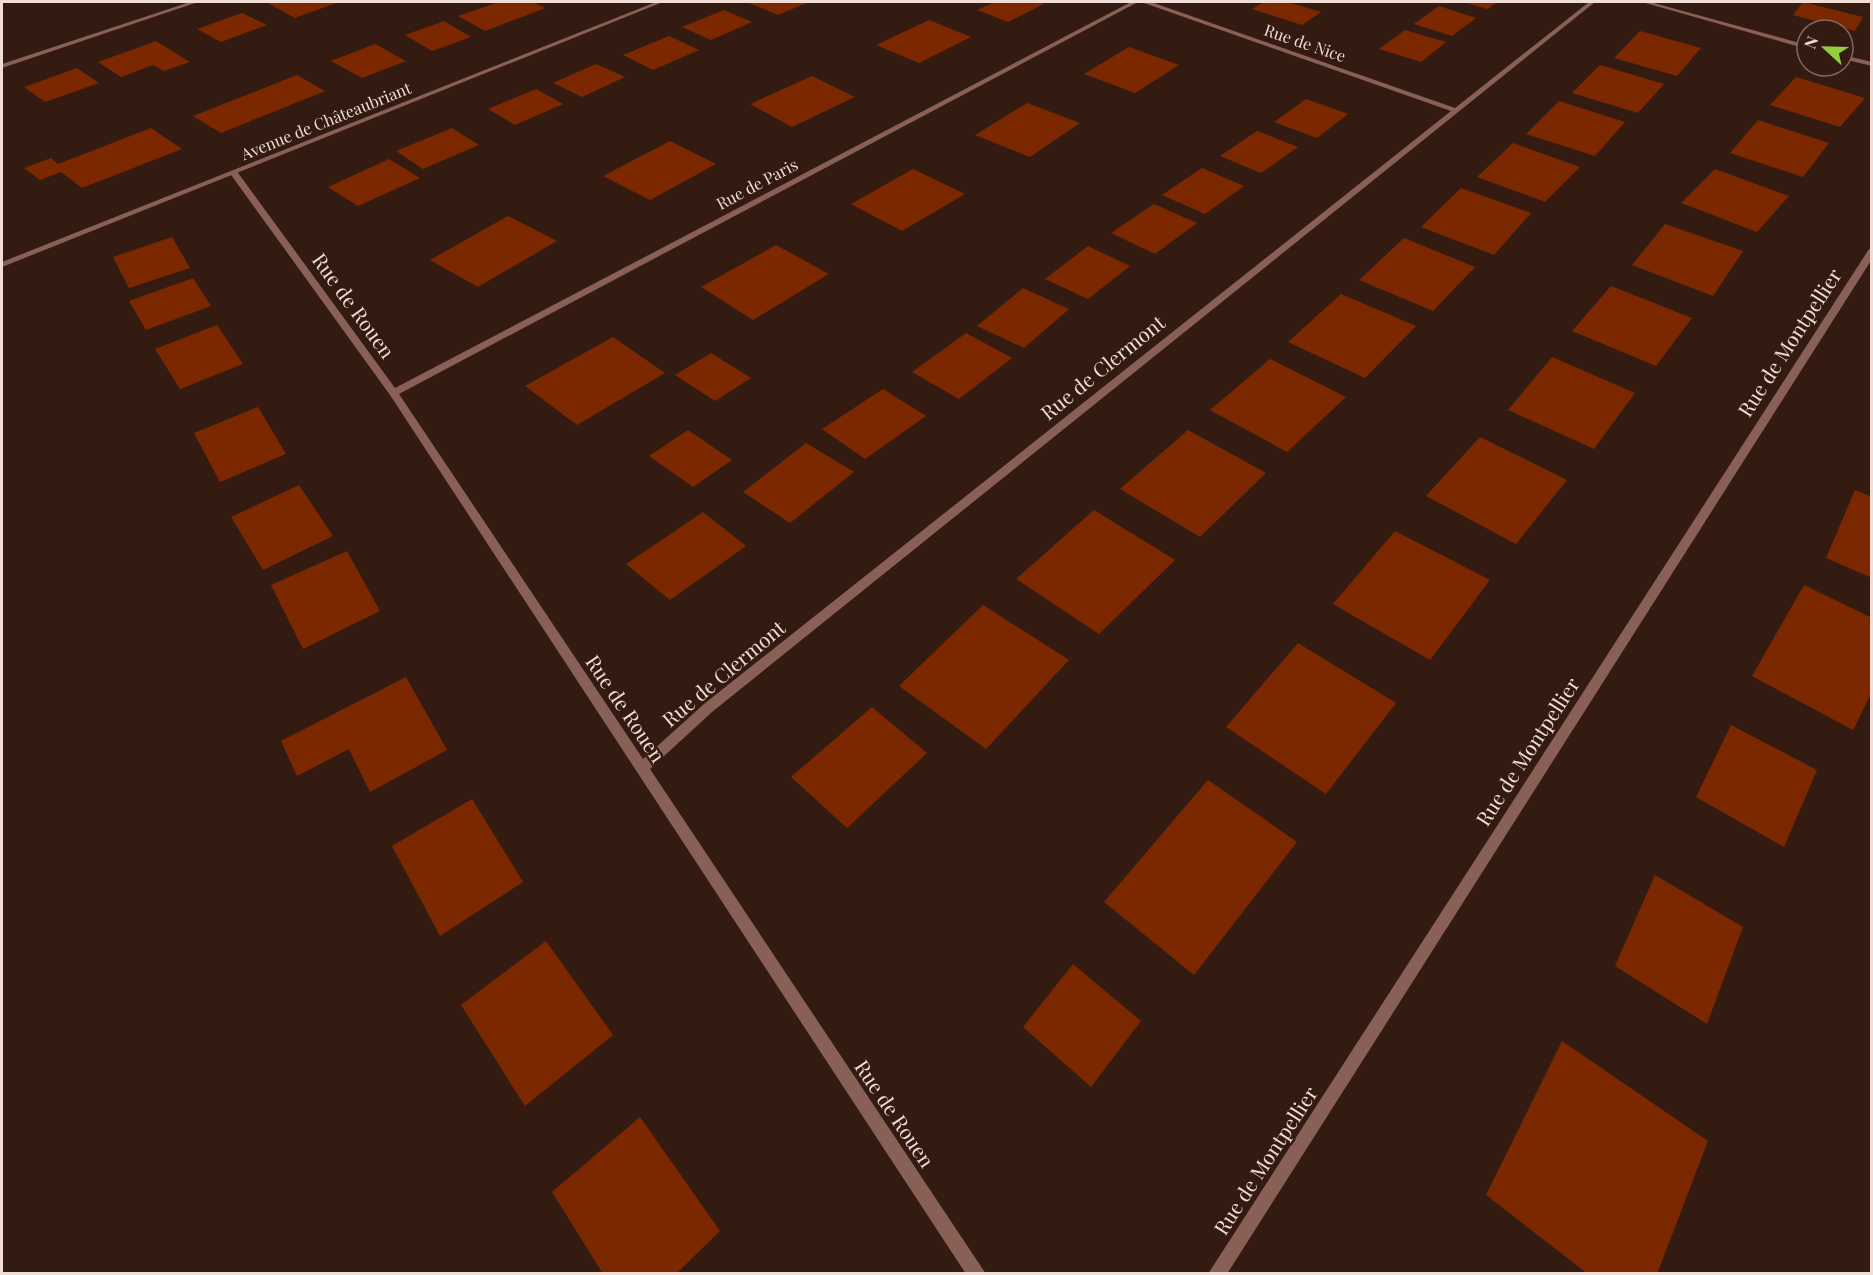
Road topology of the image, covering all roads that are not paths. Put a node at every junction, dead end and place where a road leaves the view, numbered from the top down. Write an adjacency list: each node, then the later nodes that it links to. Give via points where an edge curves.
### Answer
1 (195, 2): 10 (street)
2 (660, 2): 12 (street, Avenue de Châteaubriant)
3 (1134, 2): 15 (street, Rue de Paris)
4 (1146, 2): 11 (street, Rue de Nice)
5 (1592, 2): 11 (street, Rue de Clermont)
6 (1645, 2): 7 (street)
7 (1795, 43)
8 (1855, 60): 9 (street)
9 (1872, 64)
10 (2, 66)
11 (1455, 110): 16 (street, Rue de Clermont, via 708,708)
12 (233, 172): 14 (street, Avenue de Châteaubriant); 15 (street, Rue de Rouen)
13 (1872, 252): 18 (street, Rue de Montpellier)
14 (2, 265)
15 (393, 393): 16 (street, Rue de Rouen)
16 (641, 769): 17 (street, Rue de Rouen)
17 (977, 1274)
18 (1217, 1274)

